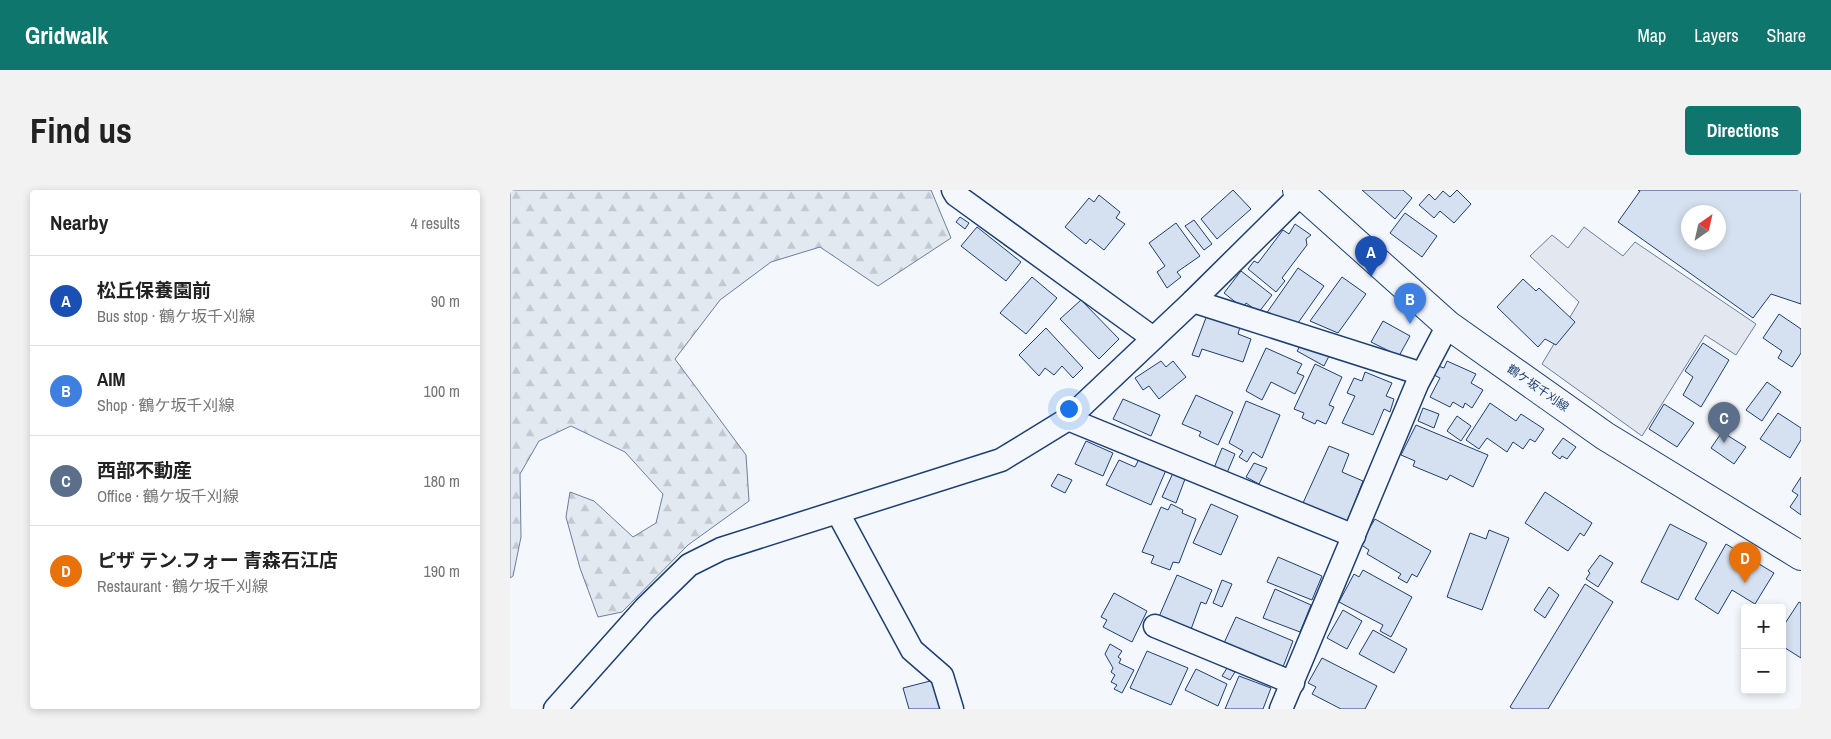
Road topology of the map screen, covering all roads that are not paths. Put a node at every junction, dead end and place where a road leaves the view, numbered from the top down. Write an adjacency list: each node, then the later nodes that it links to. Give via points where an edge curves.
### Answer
1 (953, 190): 5 (street)
2 (1299, 192): 3 (street); 4 (main road, 鶴ケ坂千刈線)
3 (1193, 302): 5 (street); 6 (street)
4 (1448, 325): 6 (street); 10 (main road, 鶴ケ坂千刈線, via 1605,436)
5 (1153, 338): 7 (street)
6 (1422, 374): 9 (street)
7 (1068, 419): 8 (street, via 1002,460); 9 (street)
8 (838, 513): 13 (street, via 721,548 689,565 645,608); 14 (street, via 912,650 942,676)
9 (1354, 536): 12 (street)
10 (1801, 556)
11 (1155, 626): 12 (street)
12 (1293, 682): 15 (street)
13 (555, 709)
14 (952, 709)
15 (1282, 709)

